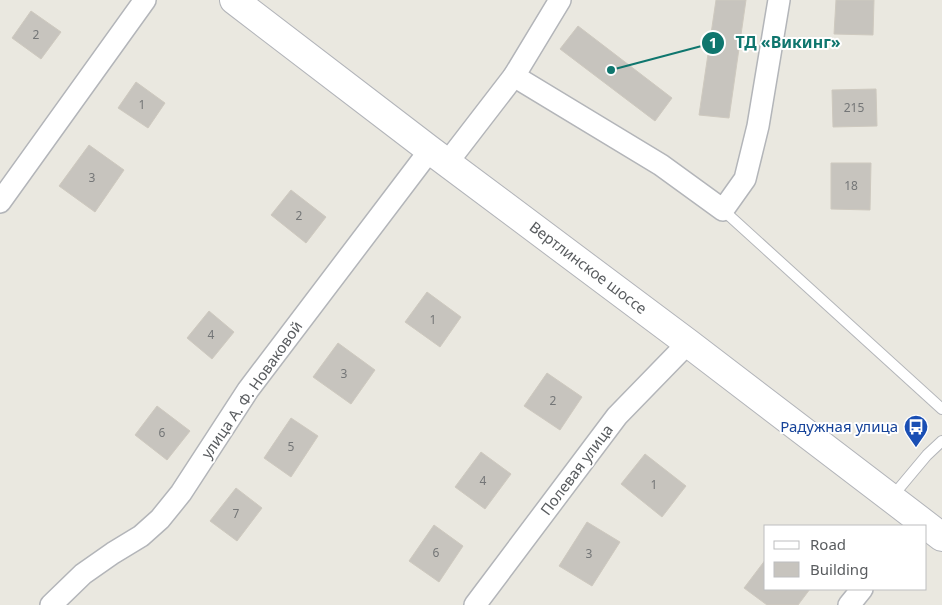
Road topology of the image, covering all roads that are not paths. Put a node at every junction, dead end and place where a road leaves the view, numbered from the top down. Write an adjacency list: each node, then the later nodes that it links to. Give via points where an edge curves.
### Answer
1 (146, 0): 7 (street)
2 (234, 0): 6 (main road, Вертлинское шоссе)
3 (560, 0): 5 (street, улица А. Ф. Новаковой)
4 (779, 0): 8 (street, via 758,126 744,179)
5 (514, 76): 6 (street, улица А. Ф. Новаковой); 8 (street, via 661,165)
6 (439, 156): 9 (main road, Вертлинское шоссе); 17 (street, улица А. Ф. Новаковой, via 248,390 181,493 160,519 141,536 83,574)
7 (0, 202)
8 (723, 210): 10 (lane)
9 (688, 343): 12 (main road, Вертлинское шоссе); 18 (street, Полевая улица, via 618,416)
10 (942, 409)
11 (942, 441): 12 (lane)
12 (891, 498): 13 (main road, Вертлинское шоссе)
13 (915, 523)
14 (927, 529): 15 (main road, Вертлинское шоссе)
15 (942, 537)
16 (861, 590): 19 (street)
17 (51, 605)
18 (475, 605)
19 (850, 605)

